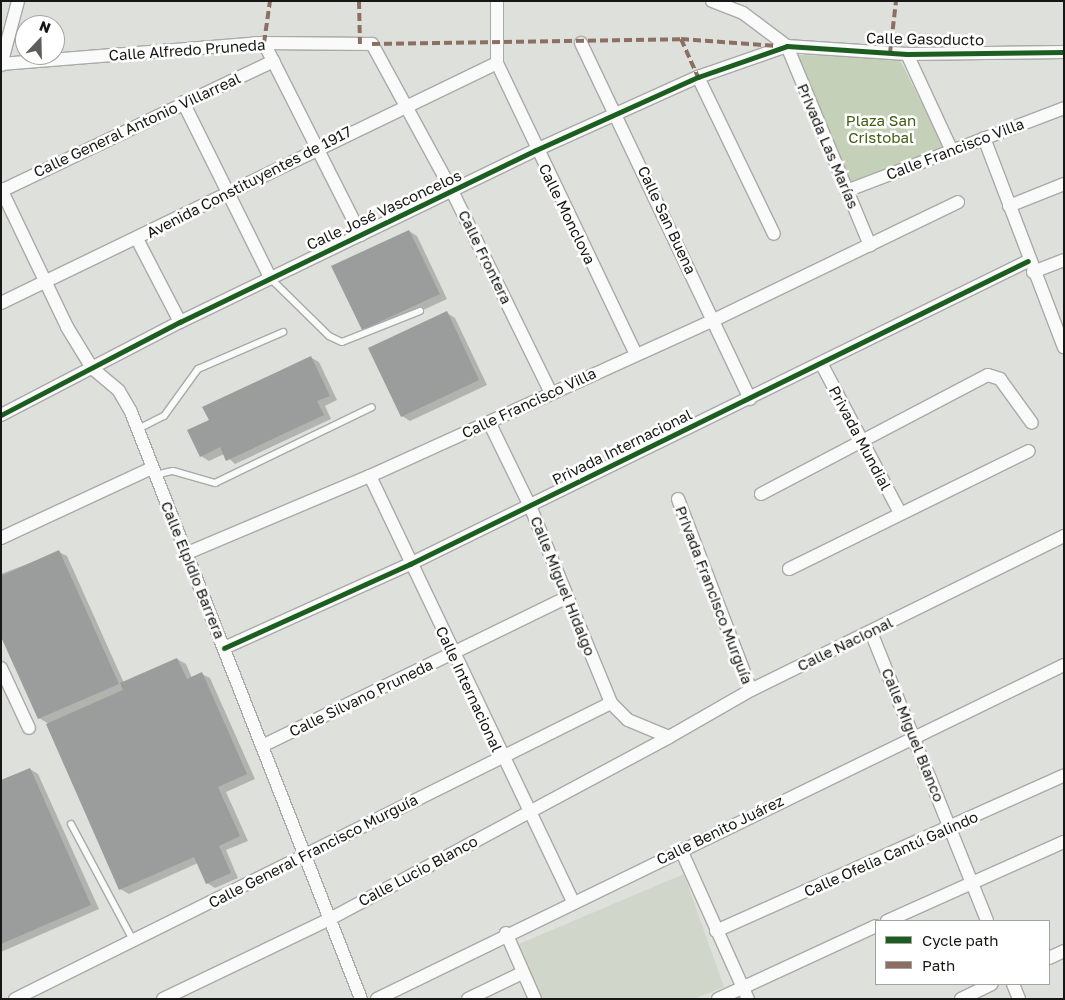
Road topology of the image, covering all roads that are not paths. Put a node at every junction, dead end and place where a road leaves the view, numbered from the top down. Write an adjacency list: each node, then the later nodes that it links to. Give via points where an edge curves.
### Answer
1 (18, 1): 12 (street)
2 (497, 1): 11 (street, Calle Monclova)
3 (712, 1): 7 (street, via 738,10)
4 (264, 43): 6 (street, Calle Alfredo Pruneda); 10 (street); 12 (street, Calle Alfredo Pruneda)
5 (581, 43): 17 (street, Calle San Buena)
6 (372, 44): 15 (street, Calle Frontera)
7 (787, 46): 9 (street, Calle Gasoducto); 13 (street, Calle José Vasconcelos); 24 (street, Privada Las Marías)
8 (1064, 52): 9 (street, Calle Gasoducto)
9 (907, 54): 20 (street)
10 (274, 61): 14 (street, Calle General Antonio Villarreal); 19 (street)
11 (497, 63): 15 (street, Avenida Constituyentes de 1917); 21 (street, Calle Monclova)
12 (1, 64)
13 (698, 77): 17 (street, Calle José Vasconcelos); 29 (street)
14 (182, 102): 23 (street, Calle General Antonio Villarreal); 26 (street)
15 (406, 104): 19 (street, Avenida Constituyentes de 1917); 25 (street, Calle Frontera)
16 (1064, 108): 18 (street, Calle Francisco Villa)
17 (618, 114): 21 (street, Calle José Vasconcelos); 39 (street, Calle San Buena)
18 (984, 138): 20 (street, Calle Francisco Villa); 28 (street)
19 (319, 146): 26 (street, Avenida Constituyentes de 1917); 30 (street)
20 (951, 149): 24 (street, Calle Francisco Villa)
21 (536, 150): 25 (street, Calle José Vasconcelos); 44 (street, Calle Monclova)
22 (1064, 184): 28 (street)
23 (1, 190): 36 (street, Calle Elpidio Barrera)
24 (846, 191): 32 (street, Privada Las Marías)
25 (452, 192): 30 (street, Calle José Vasconcelos); 47 (street, Calle Frontera)
26 (228, 194): 31 (street, Avenida Constituyentes de 1917); 35 (street)
27 (958, 202): 32 (street, Calle Francisco Villa)
28 (1008, 206): 34 (street)
29 (774, 234)
30 (361, 235): 35 (street, Calle José Vasconcelos)
31 (137, 238): 36 (street, Avenida Constituyentes de 1917); 40 (street)
32 (870, 245): 39 (street, Calle Francisco Villa)
33 (1064, 260): 34 (street)
34 (1031, 267): 42 (street); 45 (street, Privada Internacional)
35 (270, 278): 38 (lane, via 329,336 342,342); 40 (street, Calle José Vasconcelos)
36 (44, 282): 37 (street, Avenida Constituyentes de 1917); 46 (street, Calle Elpidio Barrera)
37 (1, 303)
38 (420, 311)
39 (714, 320): 44 (street, Calle Francisco Villa); 48 (street, Calle San Buena)
40 (180, 322): 46 (street, Calle José Vasconcelos)
41 (283, 332): 53 (lane, via 198,369 164,416)
42 (1061, 332): 43 (street)
43 (1064, 347)
44 (636, 354): 47 (street, Calle Francisco Villa)
45 (821, 363): 48 (street, Privada Internacional); 54 (street, Privada Mundial)
46 (92, 368): 50 (street, Calle José Vasconcelos); 53 (street, Calle Elpidio Barrera, via 122,395)
47 (551, 393): 51 (street, Calle Francisco Villa)
48 (750, 399): 60 (street, Privada Internacional)
49 (372, 406): 56 (lane, via 215,484 177,472)
50 (1, 415)
51 (489, 422): 57 (street, Calle Francisco Villa); 60 (street, Calle Miguel Hidalgo)
52 (1032, 424): 54 (street, via 1000,379 992,375)
53 (138, 429): 56 (street, Calle Elpidio Barrera)
54 (861, 442): 58 (street); 61 (street, Privada Mundial)
55 (1029, 451): 61 (street)
56 (153, 472): 63 (street); 64 (street, Calle Elpidio Barrera)
57 (370, 476): 64 (street, Calle Francisco Villa); 65 (street, Calle Internacional)
58 (761, 494)
59 (678, 499): 73 (street, Privada Francisco Murguía)
60 (530, 506): 65 (street, Privada Internacional); 67 (street, Calle Miguel Hidalgo)
61 (900, 513): 66 (street)
62 (1064, 536): 68 (street, Calle Nacional)
63 (1, 538)
64 (185, 554): 69 (street, Calle Elpidio Barrera)
65 (410, 564): 69 (street, Privada Internacional); 70 (street, Calle Internacional)
66 (789, 569)
67 (568, 597): 70 (street, Calle Silvano Pruneda); 74 (street, Calle Miguel Hidalgo)
68 (872, 632): 73 (street, Calle Nacional); 76 (street, Calle Miguel Blanco)
69 (224, 648): 78 (street, Calle Elpidio Barrera)
70 (452, 654): 78 (street, Calle Silvano Pruneda); 79 (street, Calle Internacional)
71 (1064, 665): 76 (street, Calle Benito Juárez)
72 (1, 668): 75 (street)
73 (751, 690): 77 (street, Calle Nacional)
74 (611, 703): 77 (street, Calle Miguel Hidalgo, via 628,720); 79 (street, Calle General Francisco Murguía)
75 (29, 728)
76 (916, 735): 83 (street, Calle Miguel Blanco); 85 (street, Calle Benito Juárez)
77 (669, 737): 81 (street, Calle Lucio Blanco)
78 (262, 746): 86 (street, Calle Elpidio Barrera)
79 (501, 757): 81 (street, Calle Internacional); 86 (street, Calle General Francisco Murguía)
80 (1064, 775): 83 (street, Calle Ofelia Cantú Galindo)
81 (528, 812): 88 (street, Calle Internacional); 89 (street, Calle Lucio Blanco)
82 (72, 824): 95 (lane)
83 (950, 828): 87 (street, Calle Miguel Blanco); 93 (street, Calle Ofelia Cantú Galindo)
84 (1064, 842): 87 (street)
85 (681, 850): 88 (street, Calle Benito Juárez); 93 (street)
86 (301, 854): 89 (street, Calle Elpidio Barrera); 95 (street, Calle General Francisco Murguía)
87 (971, 883): 90 (street); 91 (street, Calle Miguel Blanco)
88 (572, 900): 94 (street, Calle Benito Juárez)
89 (328, 920): 103 (street, Calle Lucio Blanco); 104 (street, Calle Elpidio Barrera)
90 (889, 920)
91 (987, 920)
92 (875, 926): 101 (street)
93 (716, 931): 101 (street)
94 (506, 933): 98 (street); 105 (street, Calle Benito Juárez)
95 (134, 943): 102 (street, Calle General Francisco Murguía)
96 (1064, 951): 97 (street)
97 (1050, 958)
98 (522, 973): 106 (street); 107 (street)
99 (990, 985): 110 (street)
100 (1012, 985): 111 (street)
101 (743, 986): 108 (street); 109 (street)
102 (15, 999)
103 (163, 999)
104 (361, 999)
105 (378, 999)
106 (468, 999)
107 (535, 999)
108 (718, 999)
109 (748, 999)
110 (961, 999)
111 (1019, 999)

